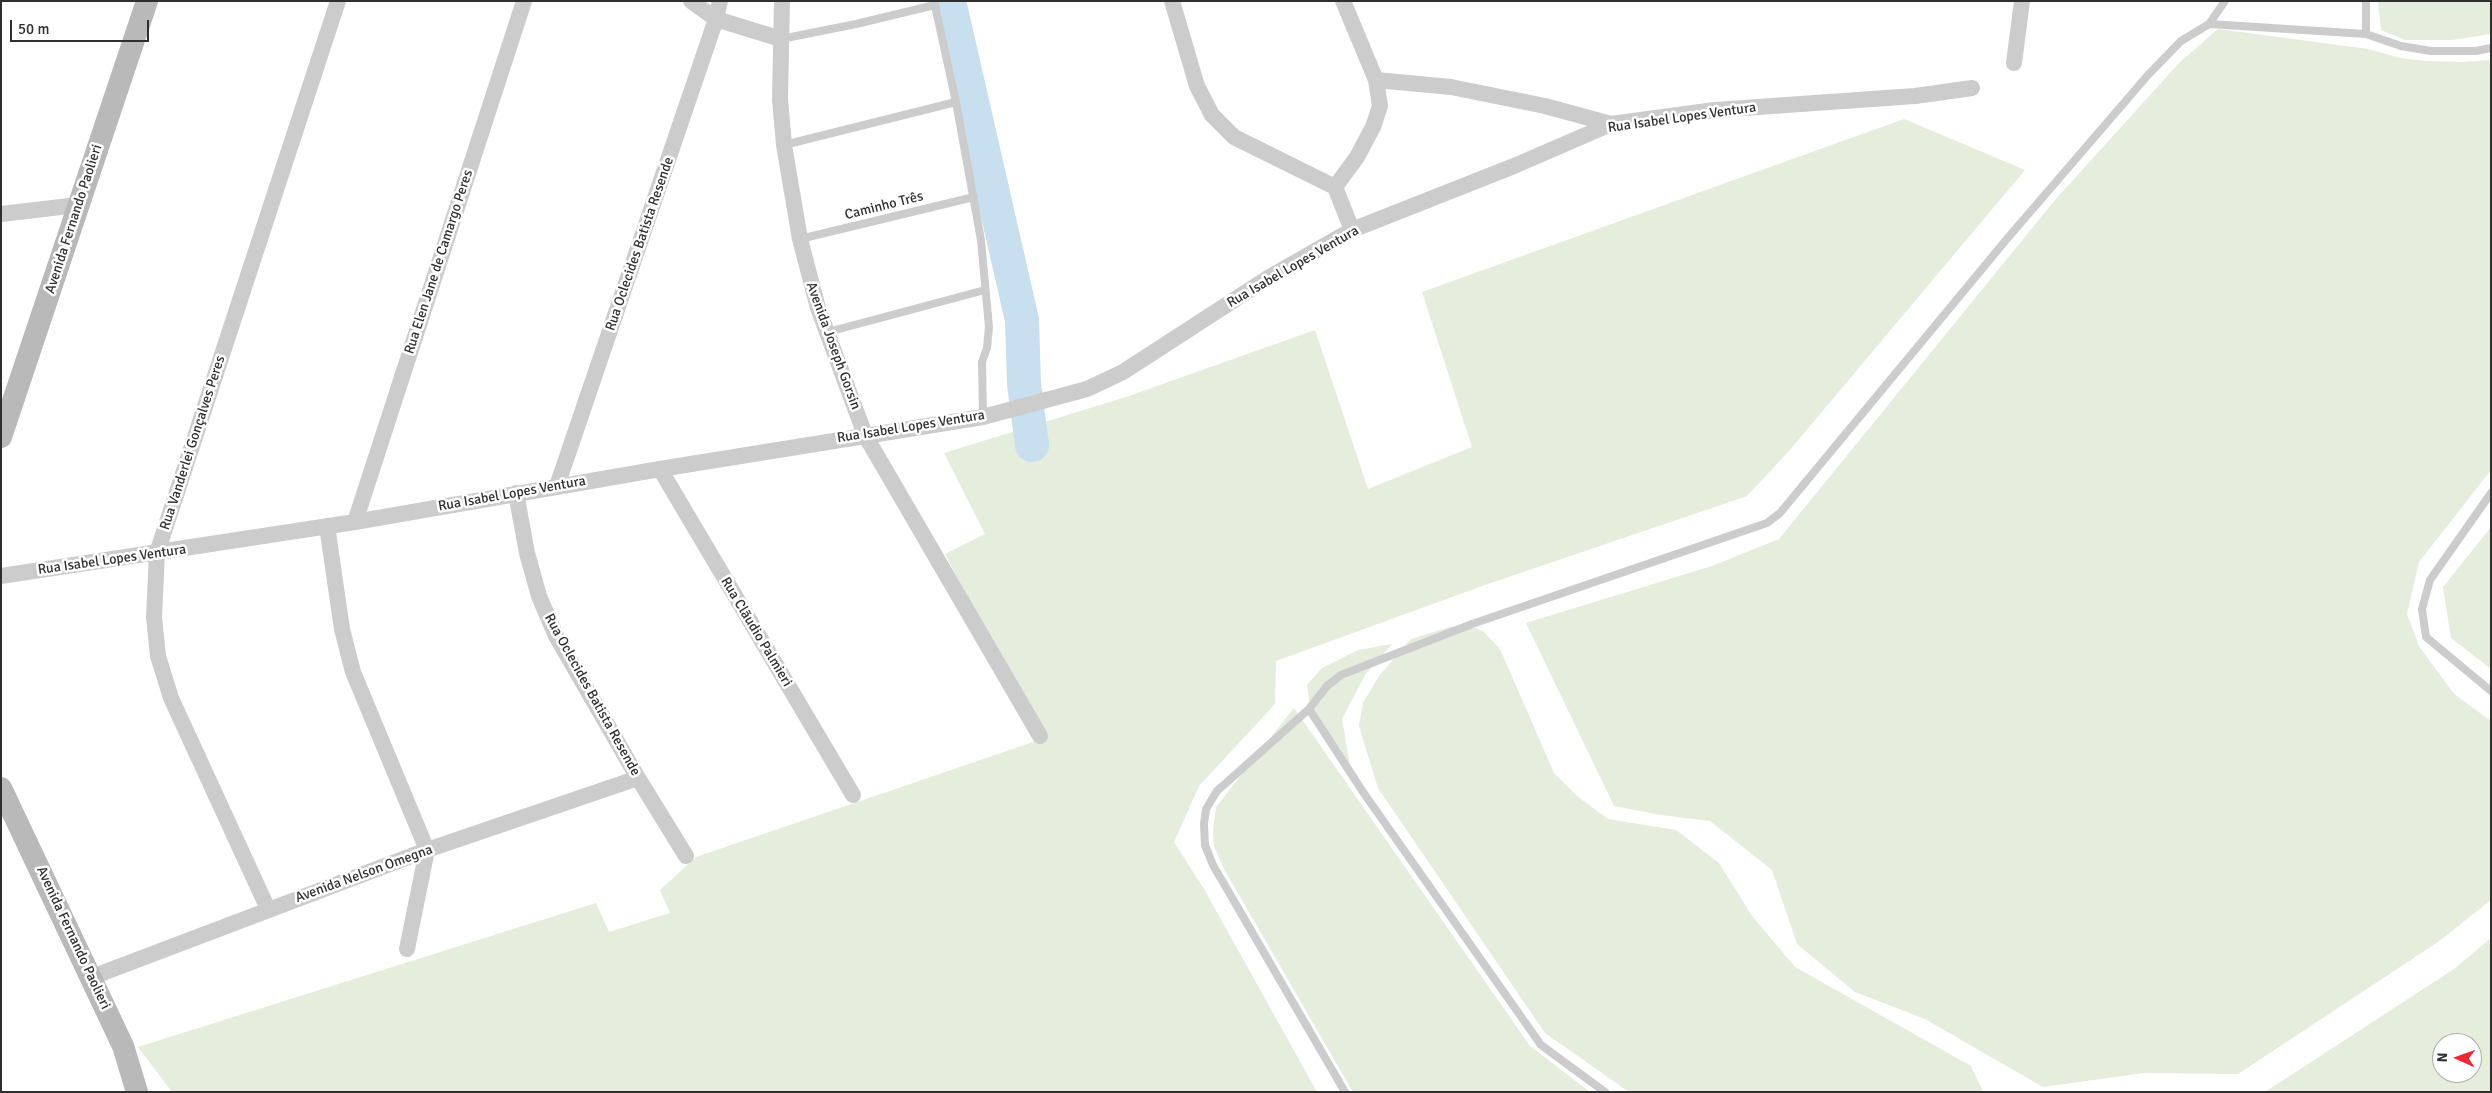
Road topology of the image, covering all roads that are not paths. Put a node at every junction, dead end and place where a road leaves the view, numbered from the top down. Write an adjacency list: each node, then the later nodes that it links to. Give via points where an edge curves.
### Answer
1 (147, 1): 26 (main road, Avenida Fernando Paolieri)
2 (338, 1): 41 (street, Rua Vanderlei Gonçalves Peres)
3 (524, 1): 39 (street, Rua Elen Jane de Camargo Peres)
4 (691, 1): 13 (street)
5 (720, 1): 13 (street, Rua Oclecides Batista Resende)
6 (782, 1): 16 (street, Avenida Joseph Gorsin)
7 (1172, 1): 24 (street, via 1197,86 1212,115 1234,137)
8 (1342, 1): 19 (street)
9 (2022, 1): 18 (street)
10 (2225, 1): 14 (lane)
11 (2366, 1): 15 (lane)
12 (934, 3): 16 (lane, via 856,24); 21 (lane)
13 (716, 19): 16 (street); 36 (street, Rua Oclecides Batista Resende)
14 (2209, 24): 15 (lane); 44 (lane, via 2181,41 2148,76 2006,240 1780,513 1767,523 1472,624 1341,675 1326,686)
15 (2366, 34): 17 (lane, via 2401,46 2431,51)
16 (780, 38): 23 (street, Avenida Joseph Gorsin)
17 (2491, 48)
18 (2014, 63)
19 (1376, 80): 22 (street, via 1451,87 1545,106); 24 (street, via 1380,106 1373,127 1357,157)
20 (1972, 88): 22 (street, Rua Isabel Lopes Ventura, via 1914,96 1715,110)
21 (956, 102): 23 (lane); 25 (lane)
22 (1611, 124): 28 (street, Rua Isabel Lopes Ventura)
23 (784, 146): 29 (street, Avenida Joseph Gorsin)
24 (1335, 187): 28 (street)
25 (974, 197): 29 (lane, Caminho Três); 30 (lane)
26 (78, 205): 27 (street); 34 (main road, Avenida Fernando Paolieri)
27 (1, 214)
28 (1352, 230): 32 (street, Rua Isabel Lopes Ventura, via 1268,278 1123,372 1087,388)
29 (800, 239): 31 (street, Avenida Joseph Gorsin)
30 (985, 290): 31 (lane); 32 (lane, via 989,327 982,362)
31 (828, 332): 33 (street, Avenida Joseph Gorsin)
32 (983, 416): 33 (street, Rua Isabel Lopes Ventura)
33 (865, 435): 35 (street, Rua Isabel Lopes Ventura); 45 (street, Avenida Joseph Gorsin)
34 (1, 437)
35 (660, 469): 36 (street, Rua Isabel Lopes Ventura); 48 (street, Rua Clãudio Palmieri)
36 (558, 486): 37 (street, Rua Isabel Lopes Ventura)
37 (516, 493): 39 (street, Rua Isabel Lopes Ventura); 46 (street, Rua Oclecides Batista Resende, via 526,553 542,604 556,636)
38 (2491, 493): 43 (lane, via 2430,580 2422,609 2426,637)
39 (355, 522): 40 (street, Rua Isabel Lopes Ventura)
40 (327, 526): 41 (street, Rua Isabel Lopes Ventura); 49 (street, via 342,629 353,672)
41 (157, 554): 42 (street, Rua Isabel Lopes Ventura); 51 (street, Rua Vanderlei Gonçalves Peres, via 154,617 163,673 171,698)
42 (1, 576)
43 (2491, 691)
44 (1309, 709): 55 (lane, via 1217,791 1206,809 1205,845 1213,865); 56 (lane, via 1362,792 1541,1045)
45 (1040, 736)
46 (638, 778): 49 (street, Avenida Nelson Omegna); 50 (street, Rua Oclecides Batista Resende)
47 (1, 788): 53 (main road, Avenida Fernando Paolieri)
48 (852, 795)
49 (427, 850): 51 (street, Avenida Nelson Omegna); 52 (street)
50 (686, 856)
51 (268, 909): 53 (street, Avenida Nelson Omegna)
52 (407, 949)
53 (92, 977): 54 (main road, Avenida Fernando Paolieri, via 124,1046)
54 (137, 1092)
55 (1345, 1092)
56 (1605, 1092)

